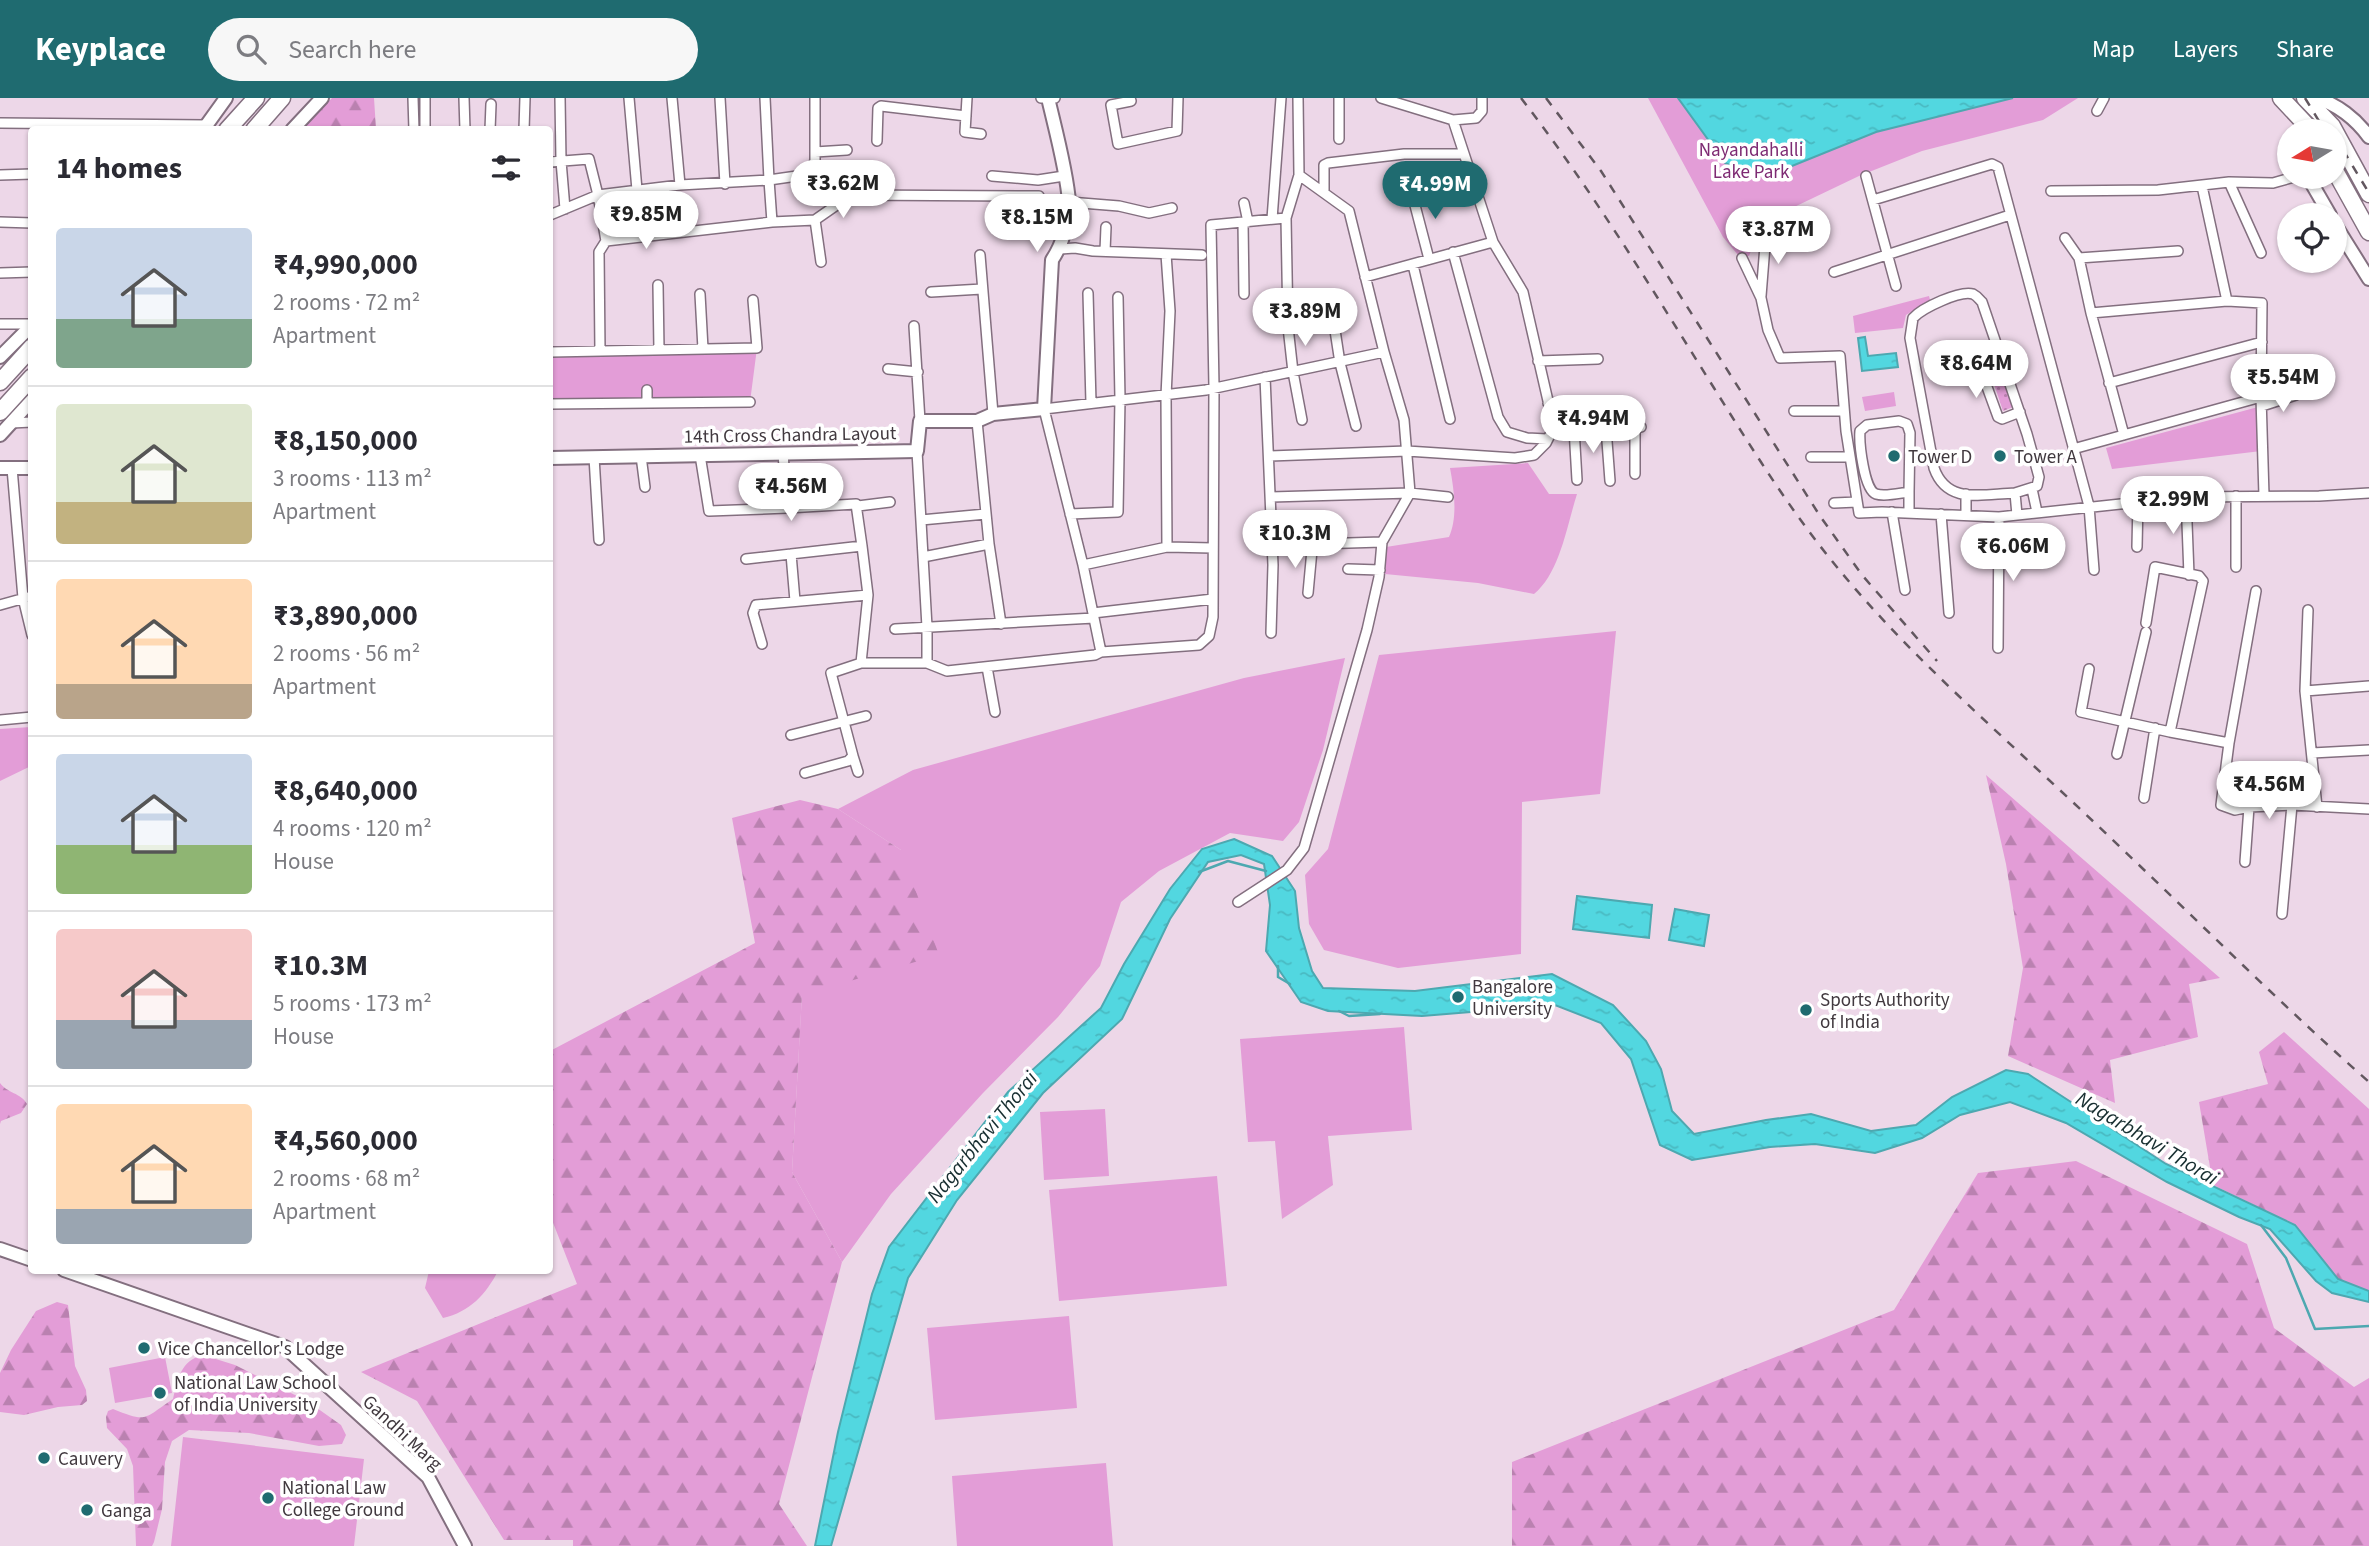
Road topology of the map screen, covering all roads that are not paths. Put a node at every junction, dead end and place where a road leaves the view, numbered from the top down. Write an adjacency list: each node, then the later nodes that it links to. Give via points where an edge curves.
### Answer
1 (226, 98): 37 (street)
2 (256, 98): 38 (highway)
3 (282, 98): 39 (highway)
4 (322, 98): 40 (street)
5 (413, 98): 41 (street)
6 (425, 98): 42 (street)
7 (464, 98): 43 (street)
8 (524, 98): 45 (street)
9 (560, 98): 53 (street)
10 (629, 98): 68 (street)
11 (672, 98): 65 (street)
12 (720, 98): 64 (street)
13 (765, 98): 61 (street)
14 (815, 98): 51 (street)
15 (967, 98): 32 (street)
16 (1041, 98): 17 (street)
17 (1049, 98): 18 (street); 59 (street)
18 (1055, 98)
19 (1130, 98): 20 (street, via 1111,105 1118,144 1177,131)
20 (1178, 98)
21 (1281, 98): 83 (street)
22 (1298, 98): 57 (street)
23 (1339, 98): 48 (street)
24 (1381, 98): 34 (street)
25 (1482, 98): 34 (street, via 1482,111 1476,118)
26 (2104, 98): 31 (street)
27 (2281, 98): 33 (highway)
28 (2305, 98): 72 (highway, via 2332,126)
29 (2316, 98): 47 (street, via 2346,113)
30 (491, 104): 44 (street)
31 (2096, 111)
32 (966, 116): 46 (street, via 965,132); 49 (street, via 881,106)
33 (2295, 119)
34 (1453, 120): 52 (street)
35 (0, 123): 36 (street)
36 (153, 126)
37 (205, 126)
38 (231, 126)
39 (258, 126)
40 (296, 126)
41 (414, 126)
42 (425, 126)
43 (465, 126)
44 (490, 126)
45 (524, 126)
46 (981, 134)
47 (2369, 137)
48 (1339, 139)
49 (877, 141)
50 (847, 150): 51 (street)
51 (815, 152): 61 (street, via 811,174)
52 (1464, 154): 71 (street, via 1404,154 1328,163 1324,165); 94 (street)
53 (561, 161): 54 (street); 73 (street, via 589,159); 79 (street)
54 (553, 162)
55 (28, 174): 56 (street)
56 (0, 175)
57 (1299, 175): 71 (street); 82 (street)
58 (992, 176): 59 (street, via 1038,180)
59 (1064, 176): 76 (street)
60 (1866, 176): 75 (street)
61 (769, 180): 64 (street); 86 (street)
62 (2229, 182): 63 (street); 66 (street); 100 (street)
63 (2277, 182)
64 (725, 184): 65 (street)
65 (680, 185): 68 (street)
66 (2202, 186): 70 (street); 125 (street)
67 (2345, 189): 90 (highway)
68 (637, 190): 73 (street)
69 (1411, 190): 107 (street)
70 (2051, 191)
71 (1324, 193): 113 (street, via 1349,211)
72 (2369, 194)
73 (598, 195): 79 (street); 93 (street)
74 (1039, 196): 84 (street, via 851,195)
75 (1873, 200): 81 (street, via 1992,164 1998,167); 102 (street)
76 (1069, 202): 78 (street, via 1119,205 1149,213); 96 (street)
77 (1244, 202): 87 (street)
78 (1172, 208)
79 (565, 209): 80 (street)
80 (553, 214)
81 (2010, 215): 102 (street); 182 (street)
82 (1286, 218): 83 (street); 146 (street)
83 (1272, 219): 87 (street)
84 (815, 220): 86 (street); 108 (street)
85 (0, 222): 88 (street)
86 (772, 222): 93 (street)
87 (1245, 222): 121 (street); 151 (street, via 1211,225)
88 (28, 223)
89 (1106, 227): 97 (street)
90 (2369, 232)
91 (1766, 233): 123 (street)
92 (2065, 238): 106 (street)
93 (606, 241): 136 (street, via 598,252)
94 (1493, 242): 99 (street); 141 (street, via 1523,292)
95 (2347, 244): 114 (street)
96 (1060, 249): 97 (street); 164 (street, via 1052,260)
97 (1105, 251): 101 (street)
98 (2178, 251): 106 (street)
99 (1453, 252): 107 (street); 181 (street, via 1498,417 1507,432)
100 (2261, 253)
101 (1166, 254): 104 (street); 154 (street, via 1170,311)
102 (1886, 254): 111 (street); 116 (street)
103 (980, 255): 117 (street)
104 (1202, 255)
105 (1742, 258): 123 (street)
106 (2078, 258): 127 (street)
107 (1429, 259): 109 (street)
108 (821, 262)
109 (1413, 265): 113 (street); 170 (street)
110 (28, 272): 112 (street)
111 (1834, 272)
112 (0, 273)
113 (1365, 277): 138 (street)
114 (2369, 279)
115 (658, 285): 134 (street)
116 (1896, 286)
117 (982, 289): 118 (street); 168 (street)
118 (931, 292)
119 (1088, 293): 161 (street)
120 (700, 294): 133 (street)
121 (1244, 294)
122 (1118, 297): 155 (street)
123 (1761, 298): 166 (street, via 1780,358 1840,356)
124 (753, 300): 133 (street, via 757,348)
125 (2227, 301): 127 (street); 132 (street, via 2262,303)
126 (1331, 304): 142 (street)
127 (2091, 313): 150 (street)
128 (0, 324): 129 (street)
129 (28, 325)
130 (914, 326): 145 (street)
131 (28, 329): 139 (street)
132 (2262, 342): 150 (street); 158 (street)
133 (703, 349): 134 (street)
134 (659, 350): 136 (street)
135 (28, 351): 148 (highway)
136 (600, 351): 137 (street)
137 (553, 352)
138 (1384, 352): 142 (street); 183 (street, via 1404,420)
139 (0, 357)
140 (1598, 359): 141 (street)
141 (1538, 361): 162 (street)
142 (1340, 363): 146 (street); 175 (street)
143 (2002, 363): 167 (street); 167 (street, via 1985,369 1983,376 1998,417); 204 (street, via 1976,295 1933,304 1913,318 1910,338 1934,468 1944,487)
144 (888, 369): 145 (street)
145 (918, 372): 173 (street)
146 (1293, 372): 147 (street); 171 (street)
147 (1265, 377): 151 (street); 188 (street)
148 (0, 382)
149 (28, 383): 169 (highway)
150 (2109, 383): 180 (street)
151 (1214, 387): 154 (street); 233 (street)
152 (647, 390): 160 (street)
153 (2296, 395): 158 (street)
154 (1166, 396): 155 (street); 231 (street)
155 (1120, 399): 161 (street); 221 (street, via 1118,512)
156 (1614, 401): 162 (street)
157 (750, 402): 160 (street)
158 (2261, 402): 180 (street); 206 (street)
159 (28, 403): 169 (street)
160 (648, 403): 163 (street)
161 (1091, 403): 164 (street)
162 (1548, 403): 176 (street)
163 (553, 404)
164 (1044, 409): 168 (street, 14th Cross Chandra Layout); 221 (street)
165 (1794, 411): 166 (street)
166 (1844, 411): 191 (street)
167 (2020, 412): 199 (street, via 2039,477)
168 (993, 414): 174 (street, 14th Cross Chandra Layout)
169 (5, 417): 172 (street); 179 (street)
170 (1450, 419)
171 (1302, 420)
172 (28, 421)
173 (920, 421): 174 (street, 14th Cross Chandra Layout); 184 (street, 14th Cross Chandra Layout)
174 (977, 421): 220 (street)
175 (1356, 426)
176 (1554, 428): 177 (street); 181 (street)
177 (1574, 428): 178 (street); 196 (street)
178 (1606, 428): 195 (street, via 1638,427); 197 (street)
179 (0, 435)
180 (2124, 435): 182 (street)
181 (1546, 439): 183 (street, via 1534,455 1515,458)
182 (2073, 449): 215 (street)
183 (1407, 450): 188 (street); 201 (street)
184 (917, 451): 185 (street, 14th Cross Chandra Layout); 226 (street)
185 (783, 453): 186 (street, 14th Cross Chandra Layout); 216 (street)
186 (700, 455): 187 (street, 14th Cross Chandra Layout); 216 (street, via 709,511)
187 (641, 456): 189 (street, 14th Cross Chandra Layout); 198 (street)
188 (1269, 456): 207 (street)
189 (594, 457): 192 (street, 14th Cross Chandra Layout); 227 (street)
190 (1811, 457): 191 (street)
191 (1850, 457): 212 (street)
192 (553, 458)
193 (6, 468): 194 (street); 247 (street)
194 (28, 468)
195 (1635, 474)
196 (1577, 480)
197 (1610, 481)
198 (645, 487)
199 (2032, 489): 202 (street); 219 (street)
200 (1909, 492): 200 (street, via 1907,424 1894,421 1861,428 1866,481 1872,492); 218 (street)
201 (1410, 493): 207 (street); 208 (street); 228 (street)
202 (2015, 493): 204 (street); 224 (street)
203 (2369, 493): 206 (street)
204 (1966, 495): 223 (street)
205 (2236, 496): 206 (street); 209 (street); 238 (street)
206 (2264, 496)
207 (1271, 497): 257 (street)
208 (1448, 497)
209 (2186, 497): 210 (street); 242 (street)
210 (2138, 501): 215 (street); 232 (street)
211 (890, 502): 214 (street)
212 (1857, 502): 213 (street); 217 (street, via 1859,513)
213 (1834, 503)
214 (858, 506): 216 (street); 230 (street)
215 (2089, 506): 219 (street); 241 (street)
216 (787, 508)
217 (1892, 512): 218 (street); 243 (street)
218 (1909, 513): 222 (street)
219 (2036, 513): 224 (street)
220 (986, 514): 226 (street); 229 (street)
221 (1070, 514): 237 (street)
222 (1941, 514): 223 (street); 252 (street)
223 (1966, 515): 225 (street)
224 (2018, 515): 225 (street)
225 (1999, 517): 259 (street)
226 (921, 520): 235 (street)
227 (599, 540)
228 (1382, 542): 240 (street); 245 (street, via 1315,544)
229 (989, 544): 235 (street); 254 (street)
230 (862, 547): 234 (street); 246 (street)
231 (1167, 547): 233 (street); 237 (street)
232 (2137, 547)
233 (1212, 548): 248 (street)
234 (791, 554): 236 (street); 249 (street)
235 (923, 557): 255 (street)
236 (746, 559)
237 (1083, 565): 253 (street)
238 (2236, 567)
239 (1348, 569): 240 (street)
240 (1380, 570): 289 (street, via 1304,848 1287,870)
241 (2094, 570)
242 (2189, 575): 271 (street, via 2155,568); 274 (street, via 2203,581)
243 (1905, 590)
244 (2256, 591): 276 (street)
245 (1308, 593)
246 (868, 595): 249 (street); 261 (street)
247 (27, 597): 250 (street)
248 (1213, 598): 253 (street); 260 (street, via 1212,627 1199,645)
249 (795, 601): 258 (street, via 756,605 753,613)
250 (0, 606)
251 (2308, 610): 266 (street)
252 (1949, 613)
253 (1094, 616): 254 (street); 260 (street)
254 (1001, 624): 255 (street)
255 (927, 627): 256 (street); 262 (street)
256 (895, 629)
257 (1270, 633)
258 (762, 644)
259 (1998, 648)
260 (1101, 652): 263 (street)
261 (861, 663): 262 (street); 272 (street, via 831,673)
262 (926, 663): 263 (street, via 947,671)
263 (986, 667): 267 (street)
264 (2089, 669): 271 (street, via 2081,712)
265 (2369, 686): 266 (street)
266 (2305, 691): 278 (street)
267 (995, 712)
268 (866, 716): 272 (street)
269 (28, 717): 270 (street)
270 (0, 718)
271 (2125, 721): 273 (street); 279 (street)
272 (843, 722): 275 (street); 280 (street)
273 (2155, 728): 274 (street); 283 (street)
274 (2170, 732): 276 (street)
275 (792, 735)
276 (2228, 743): 285 (street, via 2221,805 2235,810)
277 (2369, 750): 278 (street)
278 (2312, 753): 286 (street)
279 (2117, 754)
280 (853, 756): 281 (street); 282 (street)
281 (858, 772)
282 (805, 773)
283 (2144, 798)
284 (2291, 804): 285 (street); 286 (street); 290 (street)
285 (2249, 807): 288 (street)
286 (2318, 807): 287 (street)
287 (2369, 809)
288 (2245, 862)
289 (1238, 902)
290 (2282, 914)
291 (0, 1249): 292 (street)
292 (28, 1259)
293 (75, 1274): 294 (street, Gandhi Marg, via 285,1347 428,1478)
294 (465, 1546)

